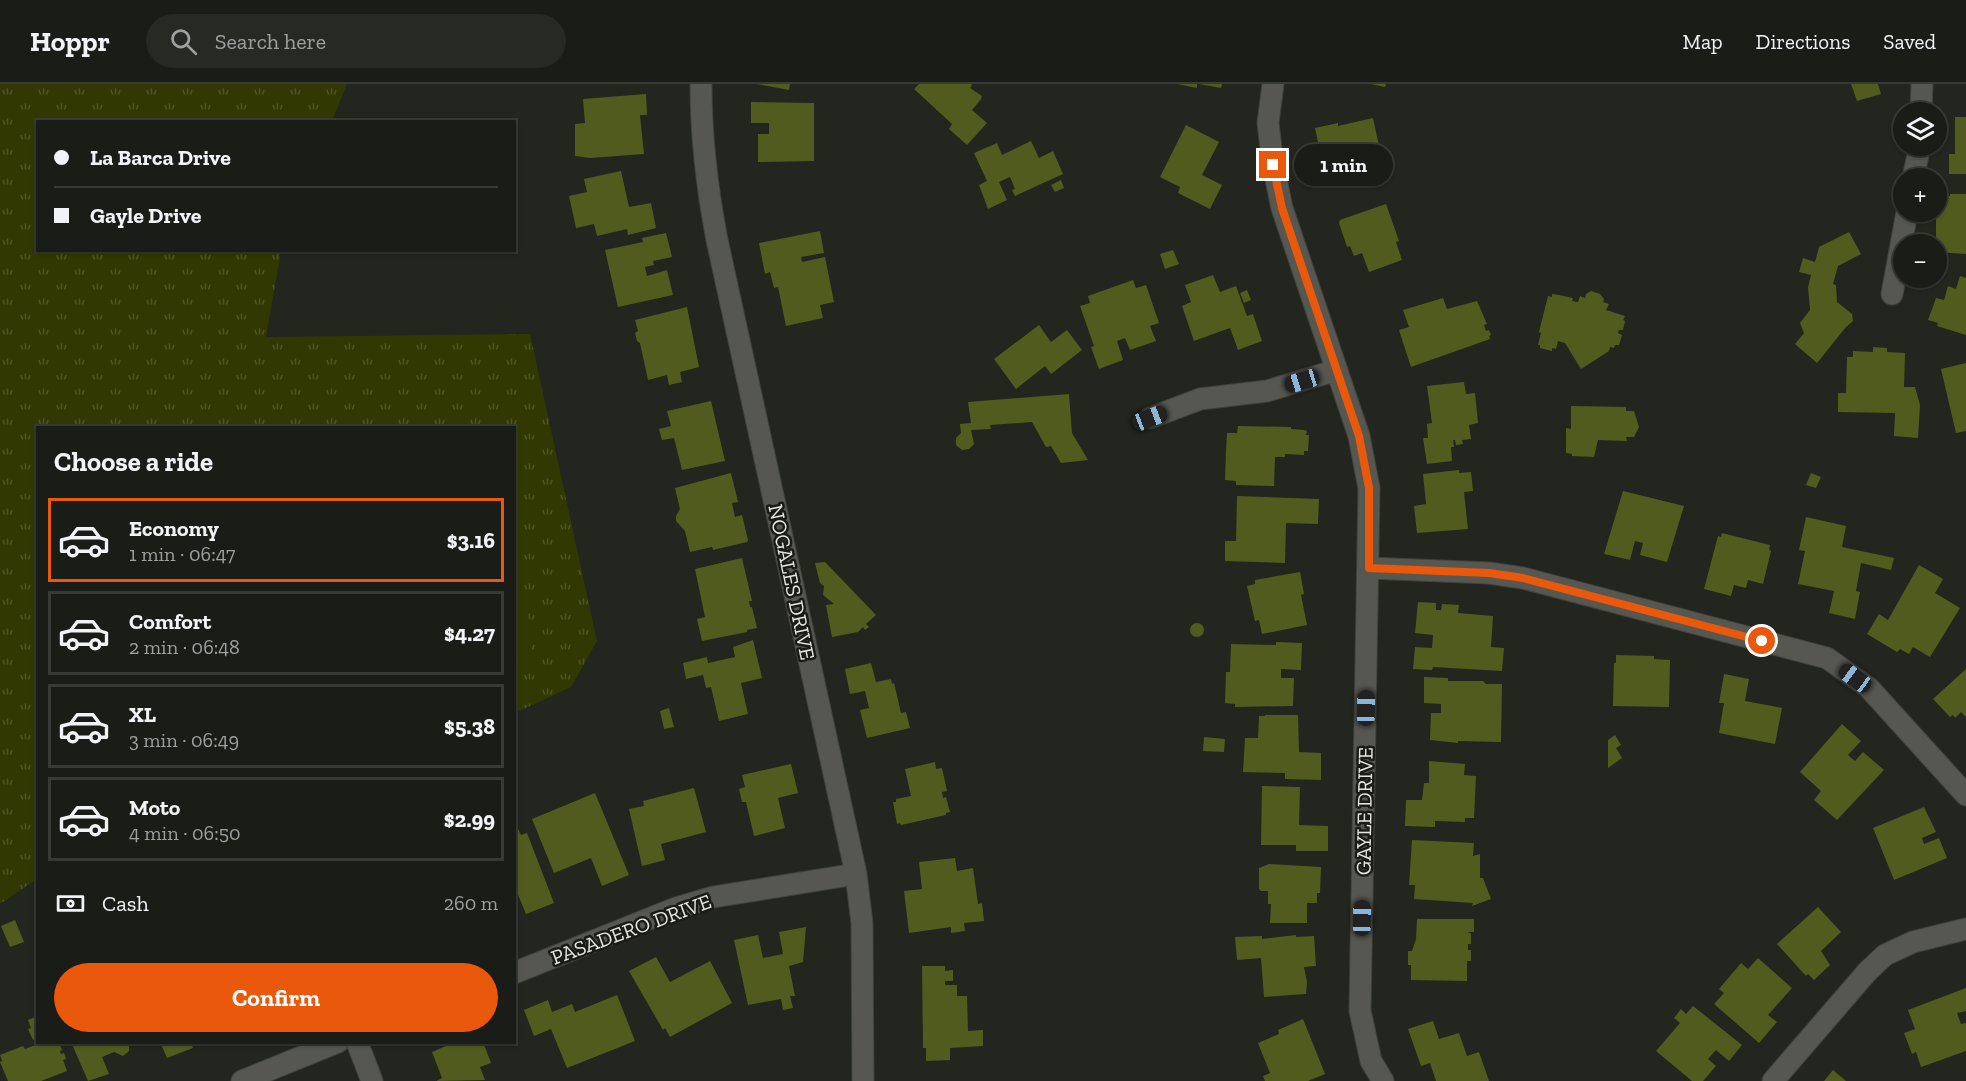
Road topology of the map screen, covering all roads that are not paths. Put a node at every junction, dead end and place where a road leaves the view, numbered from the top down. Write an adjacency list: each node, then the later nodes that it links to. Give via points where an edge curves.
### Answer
1 (701, 84): 11 (street, NOGALES DRIVE, via 703,146 717,240)
2 (1273, 84): 7 (street, GAYLE DRIVE, via 1268,123 1282,208)
3 (1922, 84): 4 (street)
4 (1922, 102)
5 (1905, 222): 6 (street)
6 (1892, 294)
7 (1337, 370): 8 (street, via 1267,391 1200,399); 9 (street, GAYLE DRIVE, via 1359,436 1369,488)
8 (1150, 418)
9 (1369, 568): 10 (street, via 1523,578 1827,658 1869,688); 19 (street, GAYLE DRIVE, via 1360,1011 1371,1061)
10 (1966, 795)
11 (856, 874): 13 (street, PASADERO DRIVE, via 713,897); 18 (street, NOGALES DRIVE, via 862,923)
12 (1966, 929): 20 (street, via 1913,942 1886,955)
13 (516, 972)
14 (334, 1044): 16 (street)
15 (358, 1044): 17 (street)
16 (242, 1081)
17 (372, 1081)
18 (863, 1081)
19 (1383, 1081)
20 (1773, 1081)

